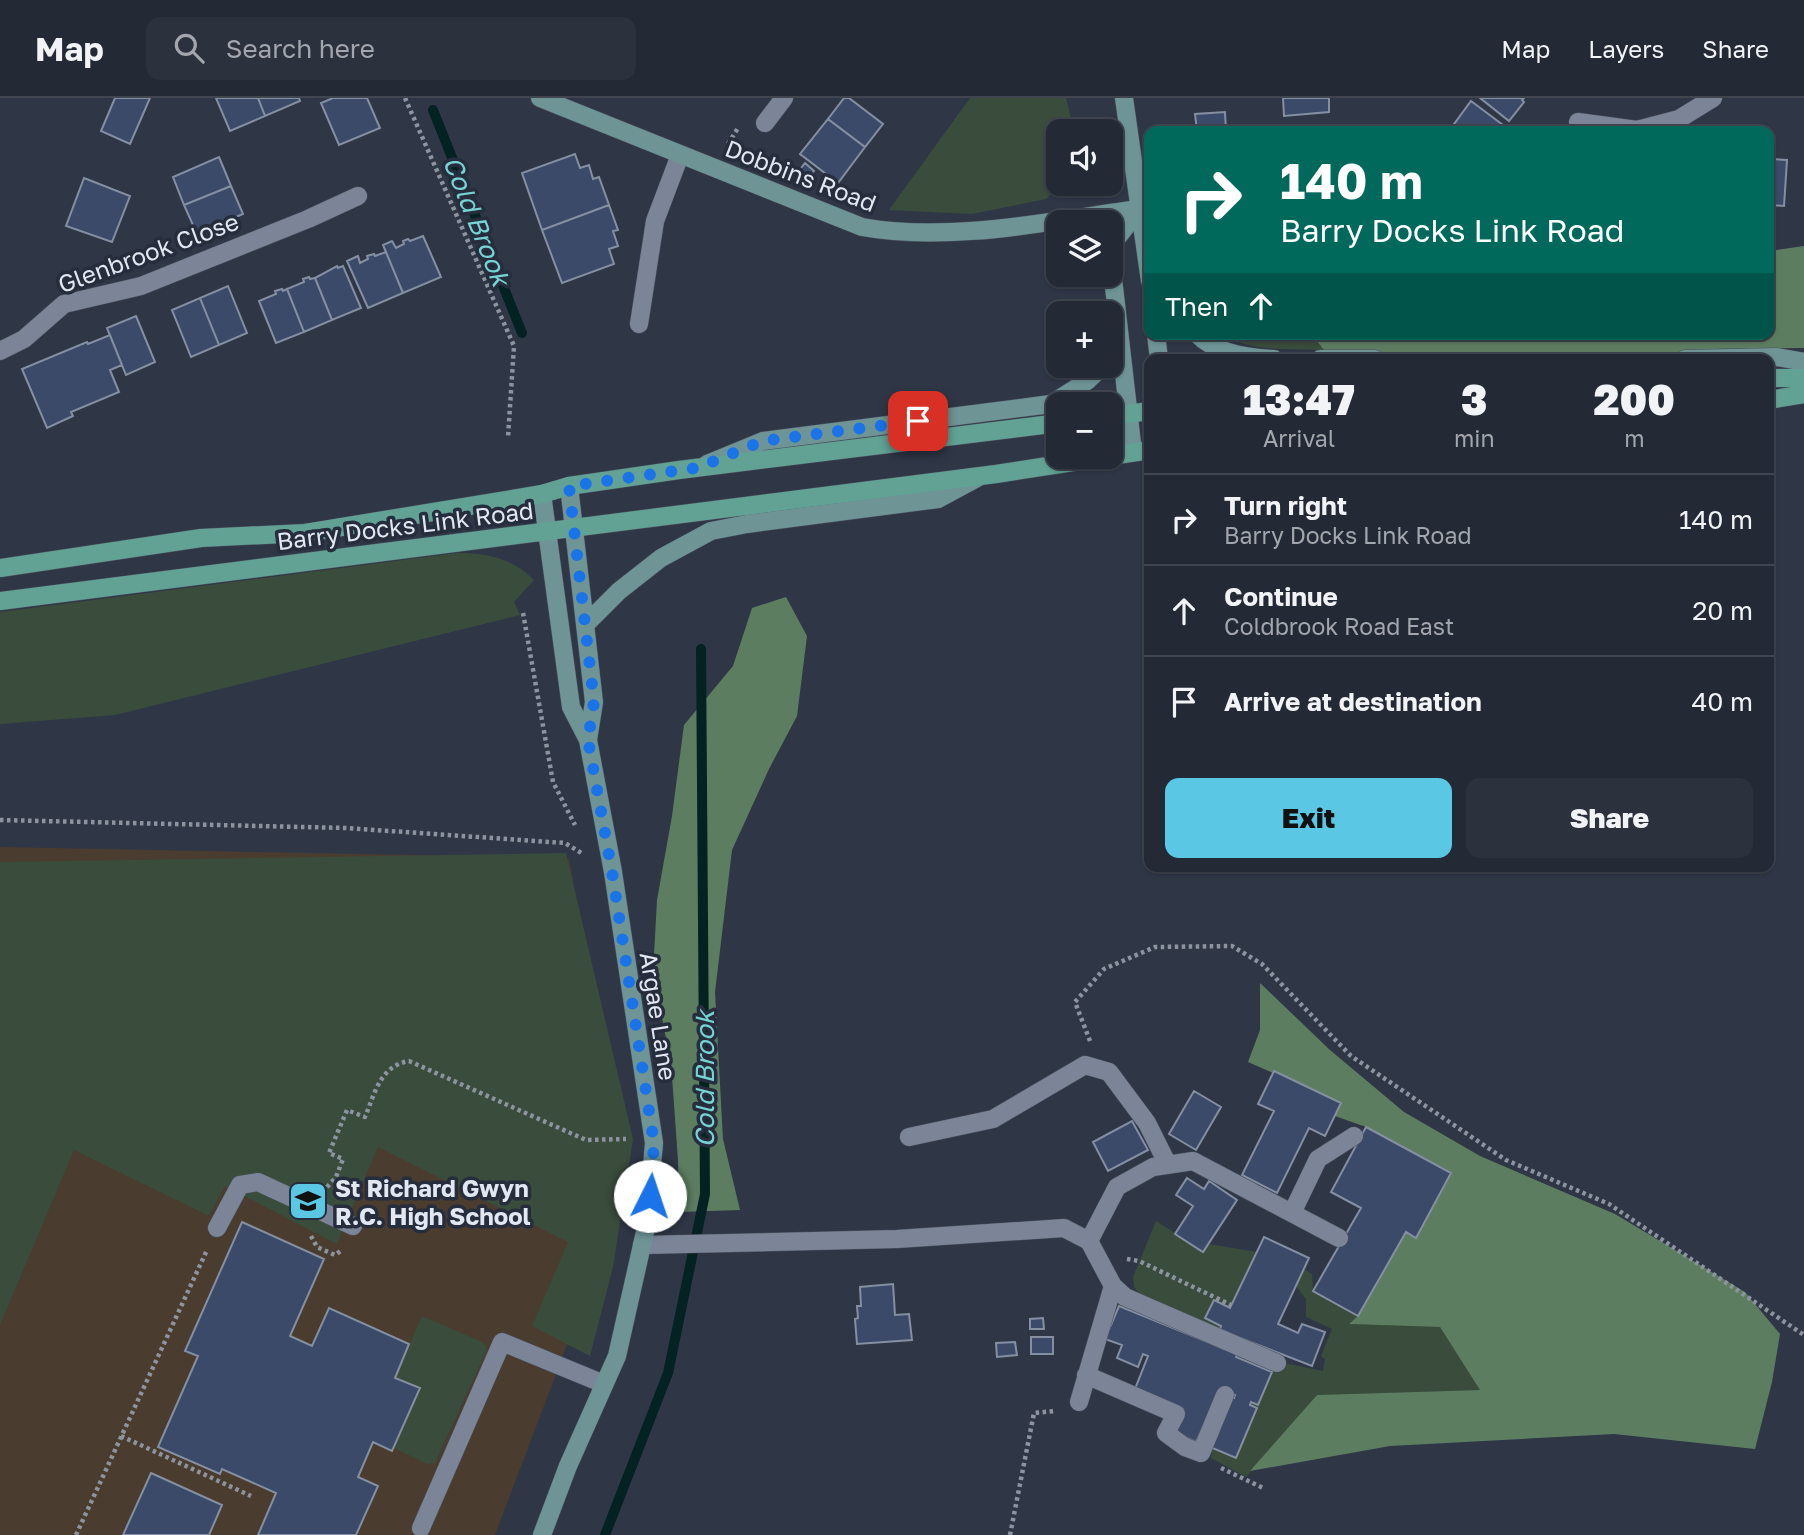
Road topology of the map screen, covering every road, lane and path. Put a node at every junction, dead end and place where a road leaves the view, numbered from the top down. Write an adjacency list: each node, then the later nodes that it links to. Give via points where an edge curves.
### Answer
1 (405, 98): 30 (path, via 513,346)
2 (540, 98): 8 (street, Dobbins Road)
3 (784, 98): 6 (street)
4 (1124, 98): 11 (street)
5 (1713, 98): 7 (street, via 1679,119)
6 (765, 123): 9 (path, via 745,119)
7 (1652, 126)
8 (680, 155): 9 (street, Dobbins Road); 15 (street, via 655,221)
9 (712, 168): 12 (street, Dobbins Road, via 862,227 894,233)
10 (358, 196): 17 (street, Glenbrook Close, via 141,286 64,304 24,339)
11 (1144, 207)
12 (1144, 212)
13 (1144, 213): 14 (street)
14 (1123, 234)
15 (639, 324)
16 (1202, 340): 18 (street)
17 (0, 351)
18 (1237, 354)
19 (1774, 357): 20 (street)
20 (1804, 362)
21 (1091, 378): 34 (street, via 1051,404 763,441)
22 (1774, 378): 23 (main road)
23 (1804, 378)
24 (1804, 394): 25 (main road)
25 (1774, 399)
26 (1144, 412): 27 (main road)
27 (1123, 415)
28 (1123, 420): 31 (street)
29 (1046, 425): 34 (main road, Barry Docks Link Road)
30 (508, 437)
31 (1141, 451): 32 (main road, Barry Docks Link Road)
32 (1123, 454)
33 (1046, 466): 35 (main road, Barry Docks Link Road)
34 (697, 468): 36 (main road, Barry Docks Link Road)
35 (980, 476): 38 (main road, Barry Docks Link Road); 43 (street, via 938,499 711,531 661,558)
36 (569, 486): 37 (main road, Barry Docks Link Road); 38 (street, Argae Lane)
37 (542, 494): 39 (street, Argae Lane); 40 (main road, Barry Docks Link Road, via 305,533 201,538)
38 (574, 528): 39 (main road, Barry Docks Link Road); 43 (street, Argae Lane)
39 (547, 532): 41 (main road, Barry Docks Link Road); 44 (street, Argae Lane, via 571,707)
40 (0, 568)
41 (0, 601)
42 (523, 613): 46 (path, via 554,782)
43 (586, 624): 44 (street, Argae Lane, via 594,702)
44 (588, 740): 47 (street, Argae Lane)
45 (0, 820): 47 (path, via 346,828 565,843)
46 (577, 829)
47 (612, 872): 57 (street, Argae Lane, via 654,1143)
48 (1098, 1069): 50 (street, via 1085,1065 993,1119); 51 (street, via 1109,1072 1147,1123); 61 (path, via 1075,1002 1104,969 1155,947 1232,946 1262,964 1351,1056 1506,1160 1609,1204)
49 (1354, 1136): 52 (street, via 1318,1159)
50 (909, 1137)
51 (1168, 1165): 52 (street, via 1193,1161); 56 (street, via 1153,1167 1117,1187)
52 (1292, 1213): 55 (street)
53 (353, 1226): 54 (street, via 258,1182 240,1185)
54 (217, 1228)
55 (1339, 1238)
56 (1089, 1241): 57 (street, via 1064,1228 897,1239); 58 (street)
57 (642, 1245): 64 (street, Argae Lane, via 617,1356)
58 (1098, 1258): 59 (street); 60 (path, via 1136,1259)
59 (1113, 1286): 62 (street, via 1125,1297); 63 (street)
60 (1231, 1305)
61 (1804, 1335)
62 (1277, 1363)
63 (1086, 1375): 66 (street); 69 (street, via 1176,1414 1167,1433)
64 (604, 1384): 72 (street, via 502,1342); 73 (street, Argae Lane)
65 (1225, 1395): 69 (street)
66 (1079, 1402)
67 (1034, 1413): 74 (path)
68 (121, 1436): 71 (path)
69 (1201, 1453): 70 (path, via 1226,1472)
70 (1263, 1488)
71 (251, 1496)
72 (421, 1528)
73 (542, 1535)
74 (1010, 1535)

